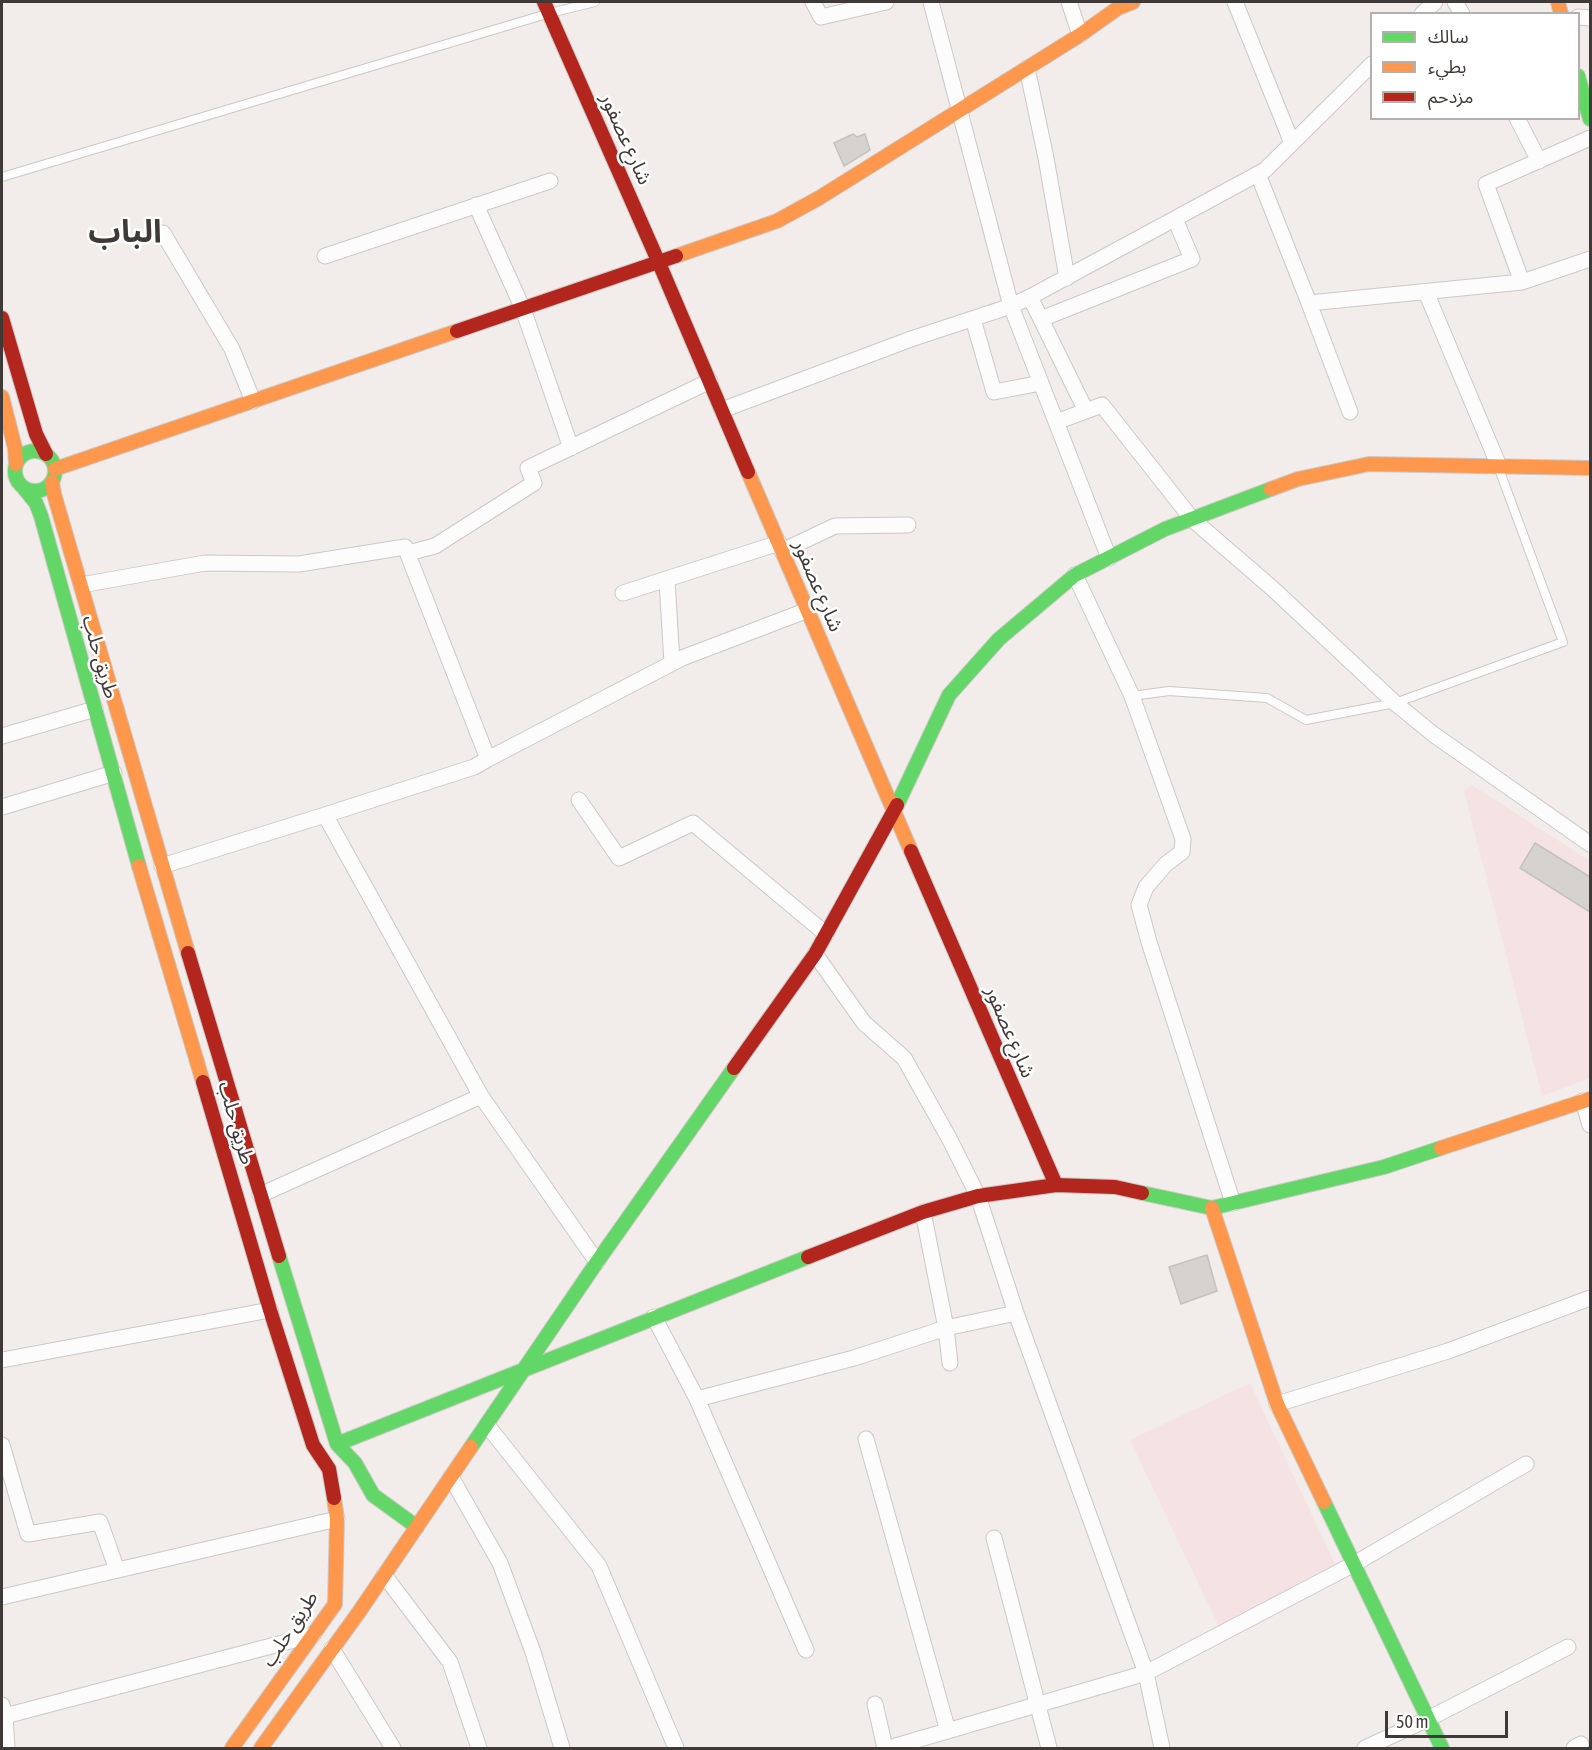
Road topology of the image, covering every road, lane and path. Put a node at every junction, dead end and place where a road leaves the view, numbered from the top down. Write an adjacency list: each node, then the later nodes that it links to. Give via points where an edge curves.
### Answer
1 (595, 2): 8 (lane)
2 (813, 2): 3 (street, via 821,16)
3 (886, 2)
4 (931, 2): 13 (street)
5 (1069, 2): 9 (street)
6 (1132, 2): 9 (main road)
7 (1235, 2): 17 (street)
8 (547, 8): 20 (lane); 27 (main road, شارع عصفور)
9 (1080, 35): 11 (main road)
10 (1370, 65): 17 (street)
11 (1027, 68): 13 (main road); 28 (street)
12 (1580, 83): 14 (main road)
13 (959, 111): 27 (main road, via 777,221); 33 (street)
14 (1590, 119)
15 (1518, 120): 18 (street)
16 (1590, 138): 18 (street)
17 (1292, 143): 19 (street)
18 (1539, 161): 29 (street, via 1486,184)
19 (1258, 174): 23 (street); 32 (street)
20 (2, 177)
21 (550, 181): 22 (street)
22 (476, 206): 25 (street); 34 (street)
23 (1174, 219): 28 (street); 37 (street, via 1192,260)
24 (163, 233): 41 (street, via 232,349)
25 (325, 256)
26 (1590, 259): 29 (street)
27 (659, 263): 34 (main road); 38 (main road, شارع عصفور)
28 (1067, 278): 31 (street)
29 (1522, 282): 30 (street)
30 (1426, 292): 32 (street); 50 (street)
31 (1030, 297): 33 (street); 37 (street)
32 (1309, 303): 44 (street)
33 (1011, 306): 36 (street); 39 (street)
34 (523, 309): 41 (main road); 47 (street)
35 (2, 318): 48 (main road, via 36,434)
36 (973, 319): 39 (street, via 994,392); 42 (street)
37 (1041, 319): 43 (street)
38 (710, 381): 42 (main road, شارع عصفور); 47 (street)
39 (1041, 383): 45 (street)
40 (2, 397): 46 (main road)
41 (253, 401): 52 (main road)
42 (722, 410): 56 (main road, شارع عصفور)
43 (1086, 411): 45 (street); 54 (street, via 1102,405)
44 (1350, 412)
45 (1056, 422): 58 (street)
46 (5, 424): 49 (main road, via 15,448)
47 (571, 448): 57 (street, via 528,468 534,483 455,534 435,546)
48 (46, 454): 49 (main road, via 29,452); 52 (main road, via 52,461)
49 (16, 464): 53 (main road, via 15,475)
50 (1498, 466): 51 (main road); 54 (main road, via 1369,464 1298,479); 66 (lane, via 1563,642)
51 (1590, 468)
52 (53, 475): 53 (main road, via 49,486 39,491); 61 (main road, via 54,494)
53 (23, 487): 67 (main road, طريق حلب, via 41,516)
54 (1192, 519): 58 (main road); 66 (street)
55 (909, 525): 56 (street, via 835,526)
56 (781, 547): 60 (street); 63 (main road, شارع عصفور)
57 (408, 553): 61 (street, via 405,547 299,564 205,563); 69 (street)
58 (1109, 558): 59 (main road)
59 (1076, 575): 65 (street); 73 (main road, via 999,639 949,695)
60 (667, 580): 62 (street); 64 (street)
61 (81, 585): 76 (main road)
62 (623, 594)
63 (808, 610): 64 (street); 73 (main road, شارع عصفور)
64 (672, 663): 69 (street)
65 (1132, 696): 66 (lane, via 1169,691 1267,698 1306,720); 85 (street, via 1183,839 1182,852 1146,887 1139,905)
66 (1395, 703): 75 (street)
67 (95, 709): 68 (street); 70 (main road, طريق حلب)
68 (2, 736)
69 (488, 759): 74 (street, via 474,767)
70 (114, 773): 72 (street); 90 (main road, طريق حلب)
71 (579, 800): 77 (street, via 619,858 693,824)
72 (2, 807)
73 (894, 812): 77 (main road); 82 (main road, شارع عصفور)
74 (325, 815): 76 (street); 79 (street)
75 (1590, 844)
76 (162, 866): 83 (main road)
77 (826, 934): 78 (main road)
78 (815, 954): 84 (street, via 864,1023 904,1058); 88 (main road)
79 (481, 1096): 83 (street); 88 (street)
80 (1587, 1100): 81 (street); 85 (main road, via 1384,1167)
81 (1590, 1125)
82 (1056, 1185): 84 (main road); 86 (main road, via 1115,1187)
83 (260, 1195): 101 (main road)
84 (978, 1196): 87 (main road); 91 (street)
85 (1233, 1203): 86 (main road)
86 (1212, 1208): 98 (main road)
87 (923, 1212): 92 (main road); 93 (street)
88 (597, 1262): 96 (main road)
89 (1590, 1298): 98 (street, via 1448,1351)
90 (270, 1310): 94 (street); 105 (main road, طريق حلب, via 313,1445)
91 (1016, 1313): 93 (street); 120 (street)
92 (654, 1317): 96 (main road); 97 (street)
93 (946, 1328): 95 (street); 97 (street, via 854,1358)
94 (2, 1360)
95 (950, 1363)
96 (523, 1371): 99 (main road); 101 (main road)
97 (697, 1399): 119 (street)
98 (1277, 1404): 110 (main road)
99 (487, 1425): 106 (main road); 132 (street, via 599,1566)
100 (867, 1439): 125 (street)
101 (337, 1444): 103 (main road)
102 (2, 1445): 111 (street, via 28,1534 100,1522)
103 (355, 1463): 105 (main road); 108 (main road, via 373,1495)
104 (1526, 1464): 110 (street)
105 (329, 1469): 107 (main road, طريق حلب)
106 (451, 1477): 108 (main road); 131 (street, via 500,1563 534,1652)
107 (337, 1519): 111 (street); 114 (main road, طريق حلب)
108 (417, 1527): 112 (main road)
109 (994, 1538): 122 (street)
110 (1354, 1564): 120 (street); 124 (main road)
111 (117, 1570): 113 (street)
112 (384, 1575): 115 (main road); 130 (street, via 450,1662)
113 (2, 1596)
114 (335, 1605): 115 (main road); 116 (main road, طريق حلب)
115 (359, 1612): 118 (main road)
116 (313, 1635): 123 (street); 128 (main road, طريق حلب)
117 (1568, 1647): 124 (street)
118 (332, 1649): 126 (main road); 129 (street)
119 (806, 1650)
120 (1146, 1673): 122 (street); 135 (street)
121 (875, 1704): 133 (street)
122 (1039, 1704): 125 (street); 134 (street)
123 (3, 1710): 127 (street)
124 (1428, 1719): 136 (street); 137 (main road)
125 (948, 1731): 133 (street)
126 (262, 1748)
127 (8, 1749)
128 (232, 1749)
129 (393, 1749)
130 (479, 1749)
131 (562, 1749)
132 (676, 1749)
133 (887, 1749)
134 (1049, 1749)
135 (1162, 1749)
136 (1365, 1749)
137 (1442, 1749)

